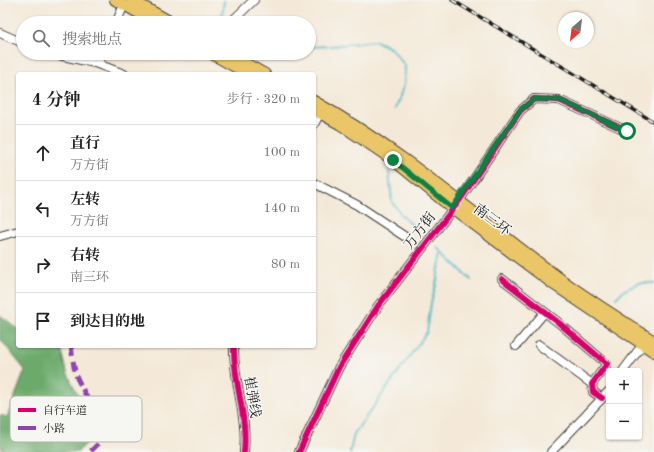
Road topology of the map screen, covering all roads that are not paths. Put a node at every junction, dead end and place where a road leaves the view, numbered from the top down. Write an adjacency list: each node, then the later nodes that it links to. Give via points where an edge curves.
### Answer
1 (115, 0): 3 (main road)
2 (254, 0): 7 (street)
3 (128, 3): 4 (street); 5 (main road); 6 (main road)
4 (120, 16)
5 (146, 16)
6 (157, 16)
7 (236, 16)
8 (0, 33): 9 (street)
9 (16, 40)
10 (80, 60): 14 (street)
11 (100, 60): 14 (street)
12 (223, 60): 16 (main road)
13 (240, 60): 17 (main road)
14 (98, 64): 15 (street)
15 (119, 72)
16 (244, 72)
17 (261, 72)
18 (316, 102): 22 (main road, 南三环, via 346,118 398,154)
19 (317, 112): 22 (main road, 南三环, via 341,125)
20 (627, 131): 22 (street, 万方街, via 560,100 534,99 520,110)
21 (316, 184): 25 (street, via 357,205)
22 (456, 205): 28 (main road, 南三环); 30 (main road, 南三环, via 553,284); 39 (street, 万方街, via 378,306 339,367)
23 (16, 232): 24 (street)
24 (0, 236)
25 (404, 236)
26 (502, 278): 27 (street)
27 (545, 312): 31 (street); 35 (street, via 607,364)
28 (654, 341)
29 (539, 344): 35 (street)
30 (643, 344): 33 (main road, 南三环); 34 (street)
31 (516, 346)
32 (234, 348): 38 (street, 崔弹线, via 233,360 243,411)
33 (654, 352)
34 (625, 368)
35 (592, 384): 37 (street, via 593,392)
36 (606, 394): 37 (street)
37 (602, 398): 40 (street)
38 (244, 452)
39 (299, 452)
40 (551, 452)

